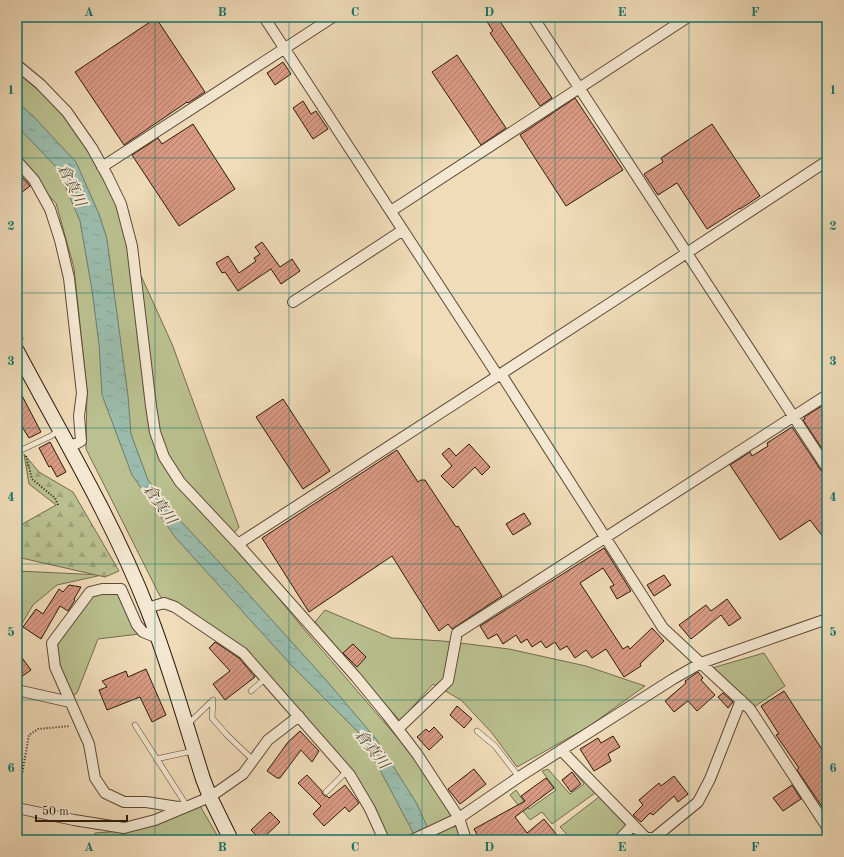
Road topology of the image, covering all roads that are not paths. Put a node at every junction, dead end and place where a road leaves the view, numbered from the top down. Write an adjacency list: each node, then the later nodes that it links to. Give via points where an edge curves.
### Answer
1 (264, 17): 5 (street)
2 (333, 17): 5 (street)
3 (533, 17): 7 (street)
4 (688, 17): 7 (street)
5 (285, 48): 10 (street); 11 (street)
6 (17, 65): 10 (street, via 67,112)
7 (580, 88): 11 (street); 13 (street)
8 (17, 160): 20 (street, via 34,180 50,210 69,278 82,392 79,416 81,441)
9 (827, 161): 13 (street)
10 (102, 167): 24 (street, via 121,204 132,246 150,406 162,452 180,482)
11 (391, 211): 12 (street)
12 (403, 230): 14 (street); 16 (street)
13 (687, 253): 16 (street); 18 (street)
14 (293, 302)
15 (17, 352): 19 (street)
16 (499, 375): 23 (street); 24 (street)
17 (827, 395): 18 (street)
18 (794, 417): 22 (street); 23 (street)
19 (59, 430): 20 (street); 21 (lane)
20 (68, 448): 25 (street, via 127,562)
21 (17, 452)
22 (827, 468)
23 (606, 538): 28 (street, via 663,628); 37 (street, via 457,633 448,681)
24 (238, 544): 37 (street, via 356,677)
25 (147, 608): 27 (street); 29 (street, via 164,603 175,607 244,653)
26 (827, 618): 28 (street)
27 (158, 638): 33 (street, via 143,632 137,625 121,589 102,588 90,592 52,643 55,667); 36 (street)
28 (701, 663): 32 (street); 40 (street)
29 (266, 678): 31 (lane); 34 (street)
30 (17, 690): 33 (street)
31 (251, 691)
32 (741, 700): 50 (street, via 710,779 698,802 654,838 646,838); 51 (street, via 750,709)
33 (70, 702): 47 (street, via 90,747 95,778 105,793 124,802)
34 (299, 716): 42 (street, via 268,740); 43 (street)
35 (135, 725): 41 (lane)
36 (186, 725): 39 (street); 42 (lane, via 213,700 212,718)
37 (398, 729): 49 (street)
38 (477, 731): 44 (lane, via 495,746)
39 (194, 750): 41 (lane); 46 (street)
40 (561, 750): 44 (street); 50 (street)
41 (156, 759): 47 (lane)
42 (253, 760): 46 (street, via 243,774)
43 (347, 772): 45 (lane); 53 (street, via 370,809)
44 (519, 777): 49 (street)
45 (326, 792)
46 (210, 797): 47 (street); 52 (street)
47 (187, 806): 48 (street, via 155,820 124,828)
48 (17, 808)
49 (459, 818): 54 (street); 55 (street)
50 (633, 825): 56 (street)
51 (827, 827)
52 (231, 840)
53 (384, 840)
54 (412, 840)
55 (466, 840)
56 (619, 840)

